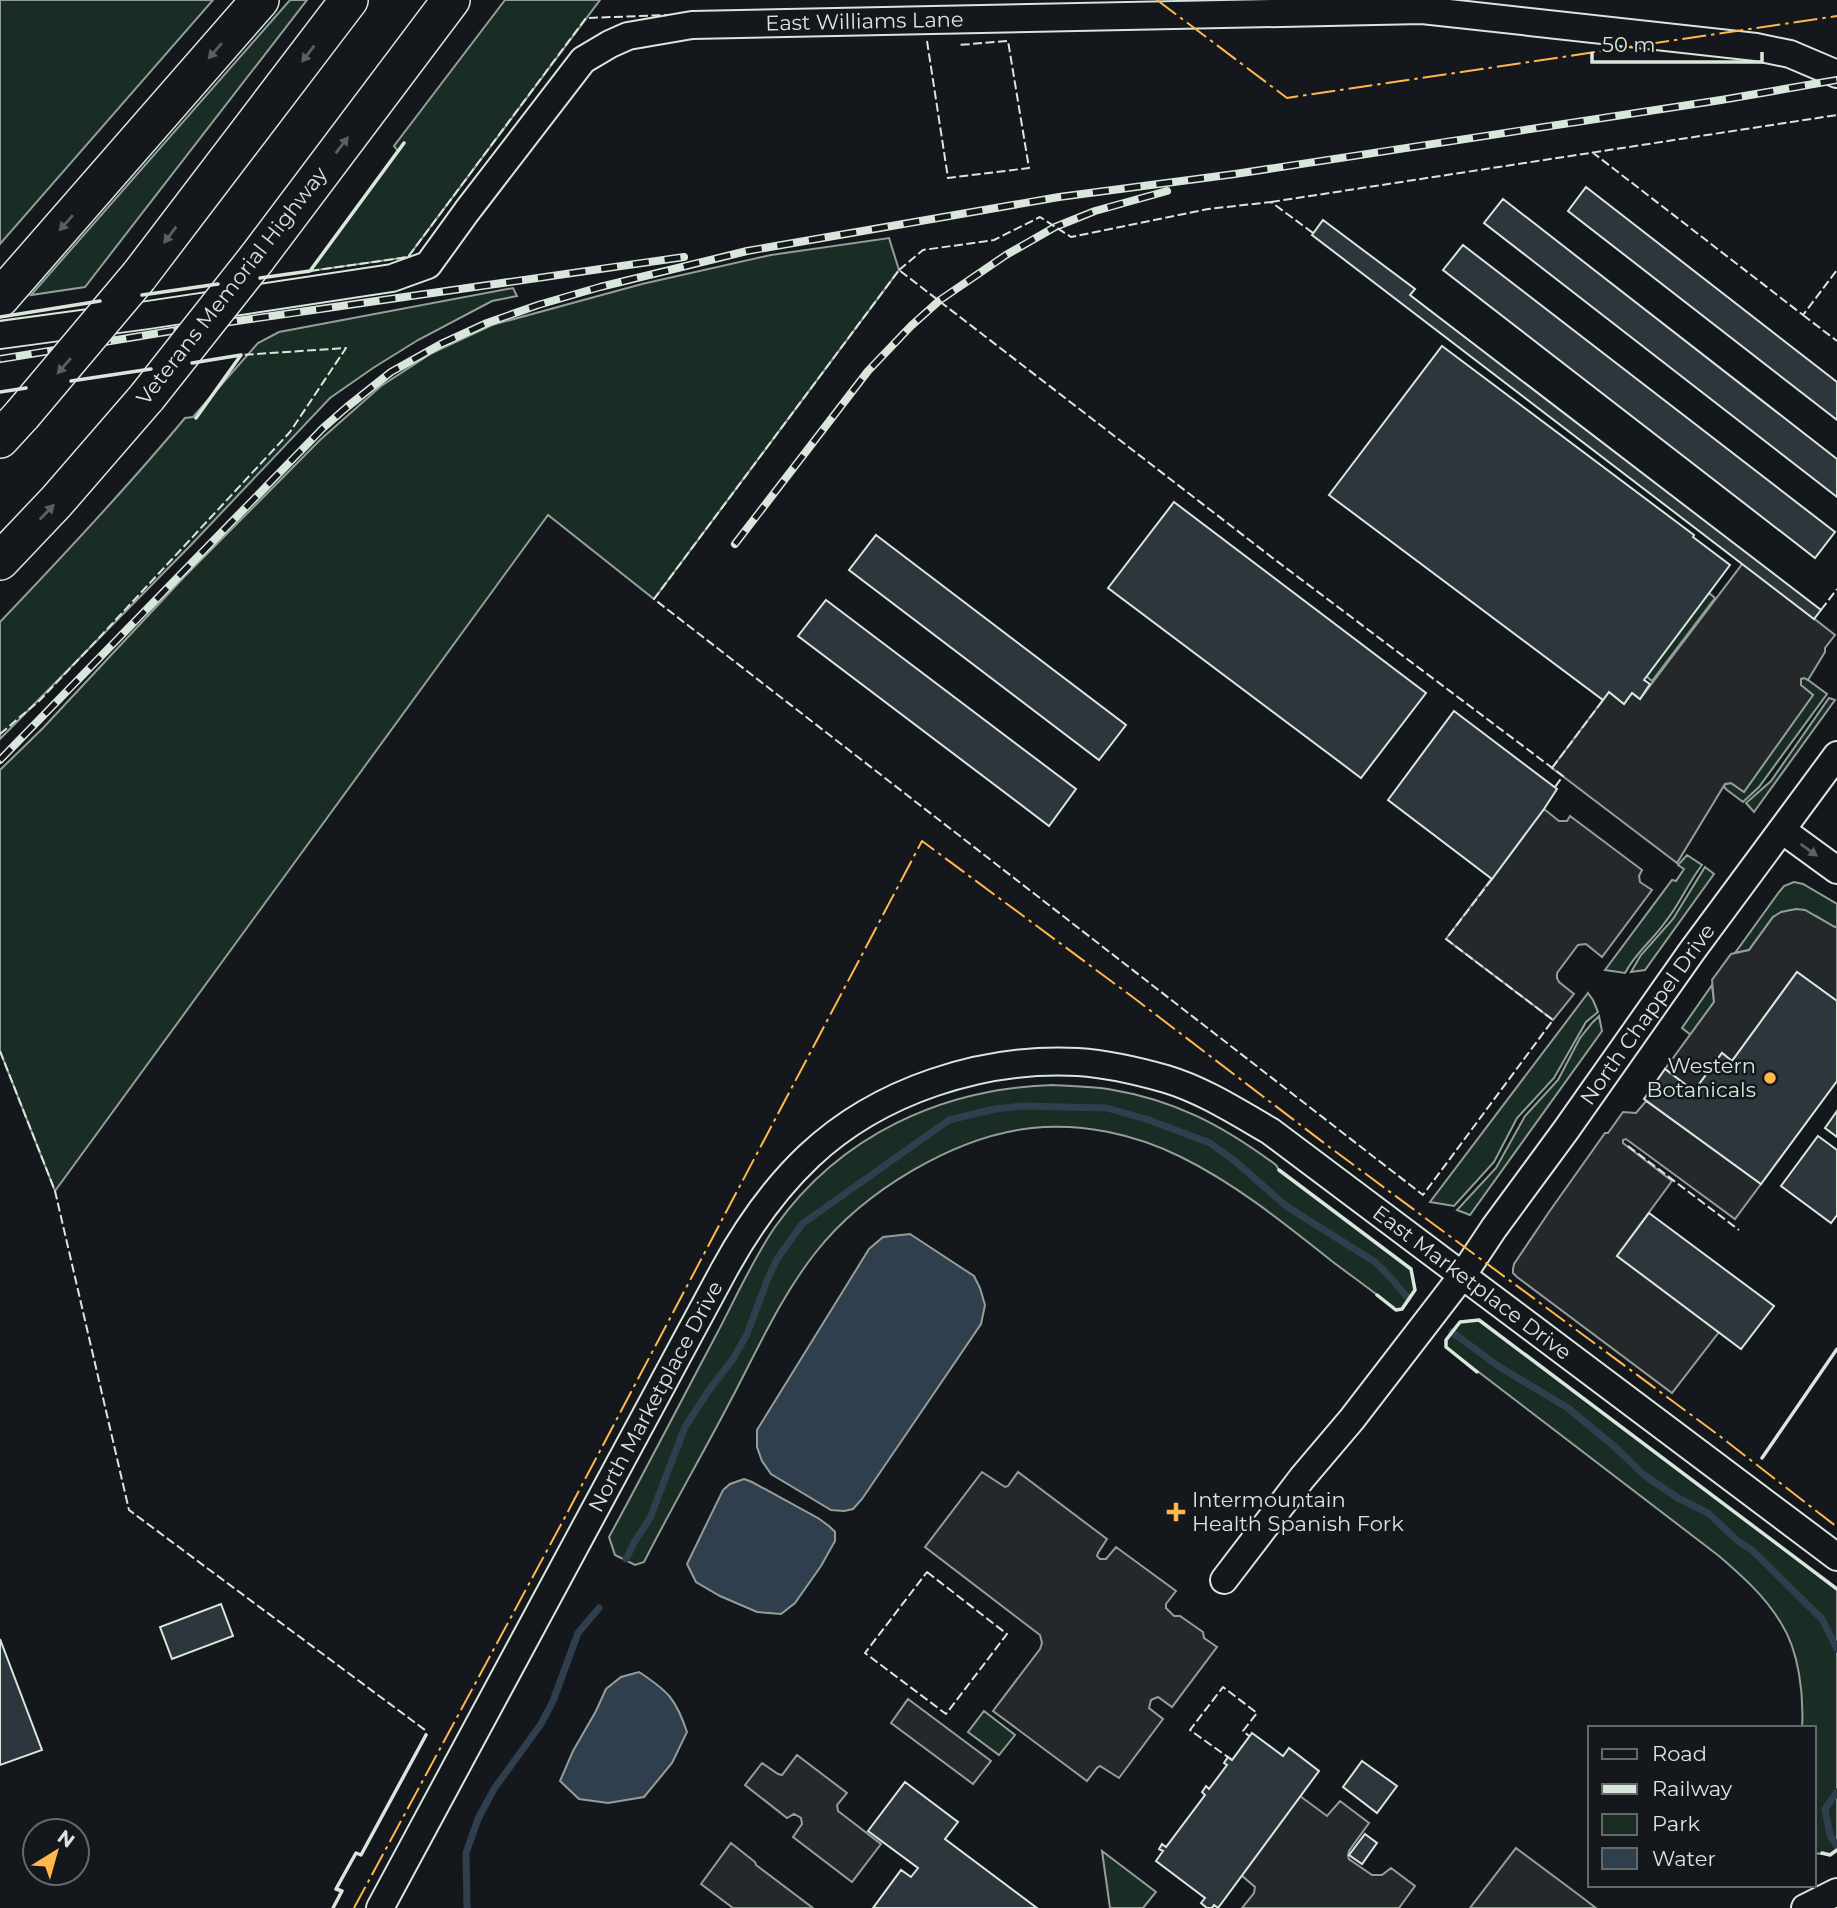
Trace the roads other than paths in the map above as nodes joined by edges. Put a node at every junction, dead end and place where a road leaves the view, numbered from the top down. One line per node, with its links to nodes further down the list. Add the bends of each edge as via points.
1 (260, 0): 5 (highway, one-way to 5)
2 (349, 0): 7 (highway, one-way to 7, bridge, via 139,276)
3 (451, 0): 8 (highway, Veterans Memorial Highway, one-way to 3, bridge, via 147,397)
4 (1837, 74): 6 (street, East Williams Lane, via 1790,54 1756,47 1422,10 670,28 628,36 583,60 428,265 392,278)
5 (1, 297)
6 (0, 335)
7 (11, 427)
8 (0, 561)
9 (1837, 755): 10 (street, North Chappel Drive)
10 (1829, 783): 11 (street, North Chappel Drive)
11 (1782, 830): 12 (street, one-way to 12); 14 (street, North Chappel Drive)
12 (1837, 870)
13 (1079, 1062): 14 (street, East Marketplace Drive, via 1168,1079 1209,1096 1270,1132); 18 (street, North Marketplace Drive, via 1037,1062 967,1073 888,1102 811,1154 762,1209 730,1260)
14 (1462, 1276): 15 (street, East Marketplace Drive); 16 (street, North Chappel Drive)
15 (1837, 1557)
16 (1224, 1580)
17 (1837, 1892): 19 (street)
18 (380, 1908)
19 (1805, 1908)

